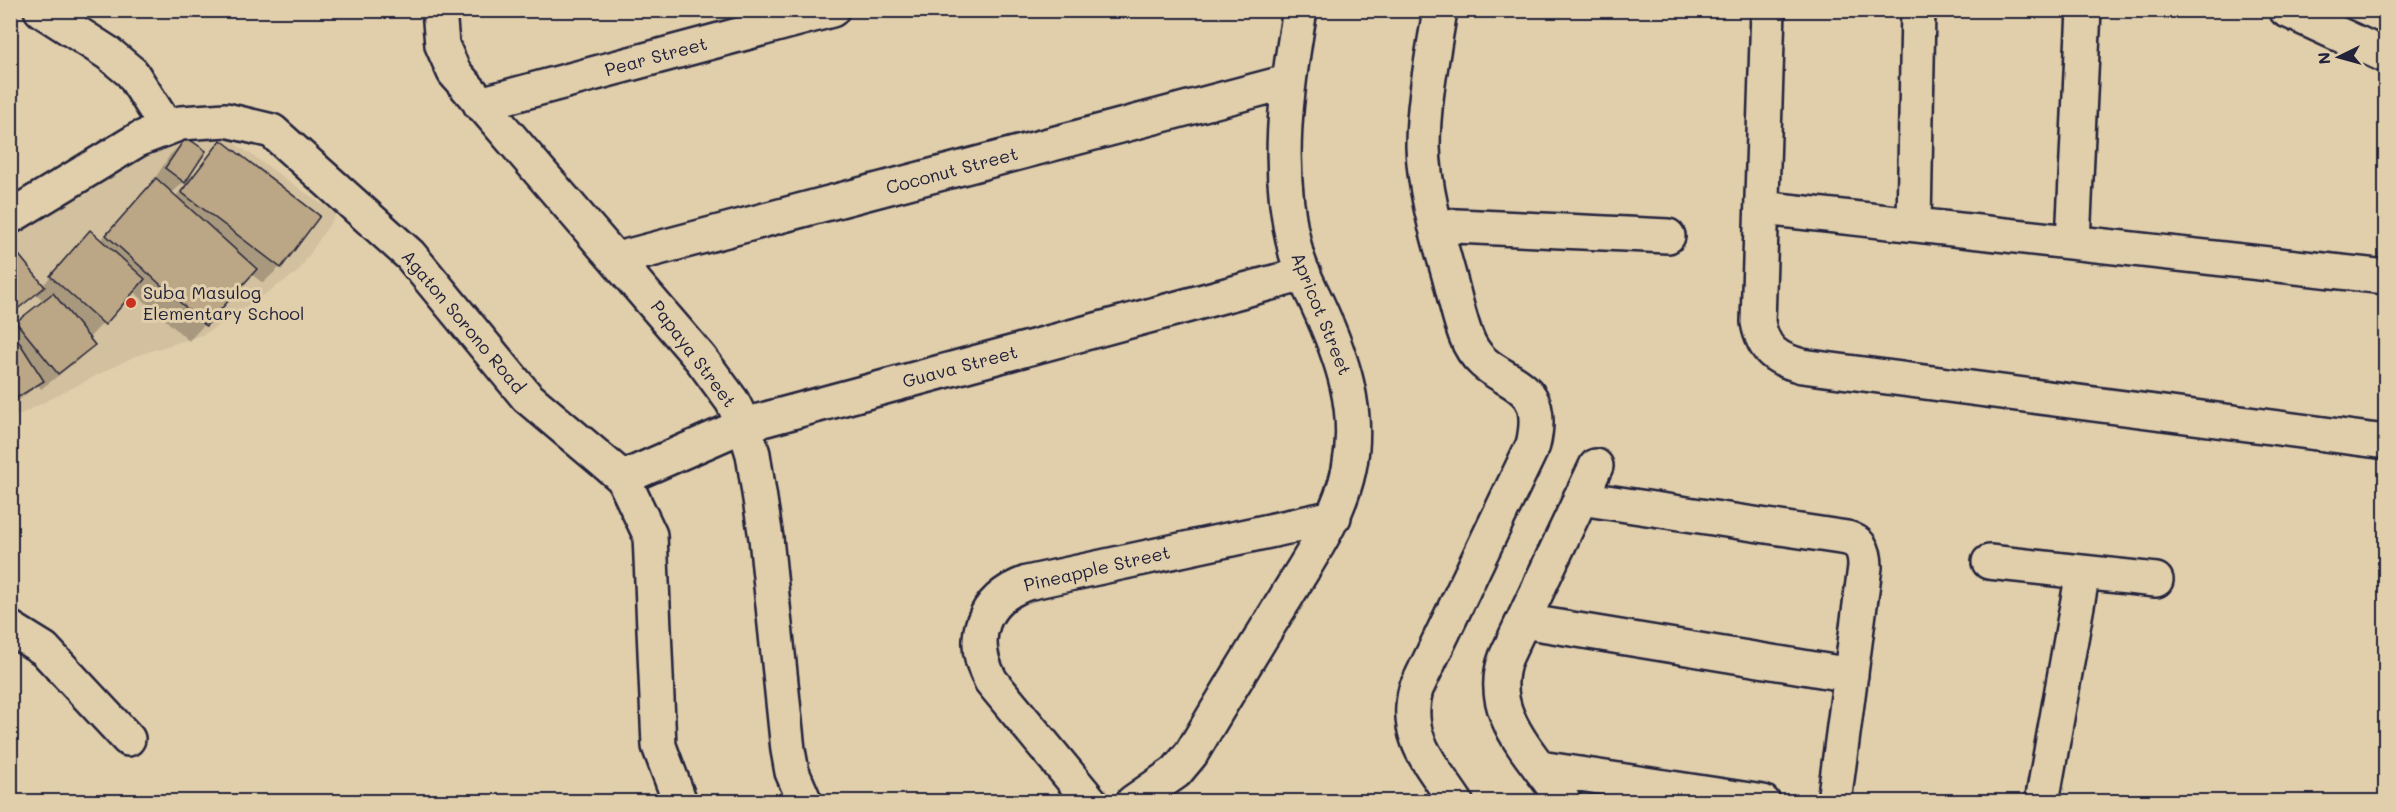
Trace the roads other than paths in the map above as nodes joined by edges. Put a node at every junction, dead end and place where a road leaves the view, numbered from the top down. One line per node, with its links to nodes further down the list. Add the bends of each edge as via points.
1 (41, 10): 13 (street, via 132,73)
2 (439, 10): 12 (street, Papaya Street, via 442,45 454,72)
3 (832, 10): 12 (street, Pear Street)
4 (1300, 10): 11 (street, Apricot Street)
5 (1440, 10): 17 (street, via 1423,146)
6 (1768, 10): 14 (street)
7 (1918, 10): 16 (street)
8 (2084, 10): 19 (street)
9 (2286, 10): 10 (street)
10 (2385, 56)
11 (1287, 82): 20 (street, Coconut Street); 21 (street, Apricot Street, via 1285,198)
12 (480, 104): 20 (street, Papaya Street)
13 (167, 128): 15 (street, Agaton Sorono Road, via 139,139); 26 (street, Agaton Sorono Road, via 181,123 226,120 272,131 410,255 527,397)
14 (1762, 208): 16 (street); 24 (street, via 1758,322 1766,348 1784,361)
15 (10, 217)
16 (1914, 224): 19 (street)
17 (1435, 225): 18 (street); 41 (street, via 1467,338 1488,368 1531,396 1536,411 1533,445 1416,689 1411,708 1416,738)
18 (1668, 236)
19 (2073, 241): 22 (street)
20 (617, 259): 23 (street, Papaya Street, via 701,359 732,401)
21 (1304, 274): 23 (street, Guava Street); 28 (street, Apricot Street, via 1335,341 1350,387 1353,414 1349,469)
22 (2385, 276)
23 (744, 425): 26 (street, Guava Street); 38 (street, Papaya Street, via 753,454 766,538 788,750 792,772)
24 (2385, 442)
25 (1596, 466): 27 (street)
26 (623, 478): 37 (street, Agaton Sorono Road, via 651,535 659,746)
27 (1580, 498): 32 (street); 34 (street, via 1854,540 1863,550 1865,567)
28 (1334, 517): 39 (street, Pineapple Street, via 1027,583 998,598 987,612 979,640 984,668); 40 (street, Apricot Street, via 1191,754 1176,772)
29 (1989, 562): 30 (street)
30 (2083, 572): 31 (street); 45 (street)
31 (2156, 580)
32 (1523, 621): 34 (street); 36 (street, via 1503,664 1499,685 1505,713)
33 (10, 628): 35 (street, via 44,649)
34 (1851, 675): 44 (street)
35 (128, 739)
36 (1540, 768): 42 (street); 43 (street)
37 (680, 801)
38 (805, 801)
39 (1091, 801)
40 (1132, 801)
41 (1456, 801)
42 (1564, 801)
43 (1763, 801)
44 (1834, 801)
45 (2043, 801)

